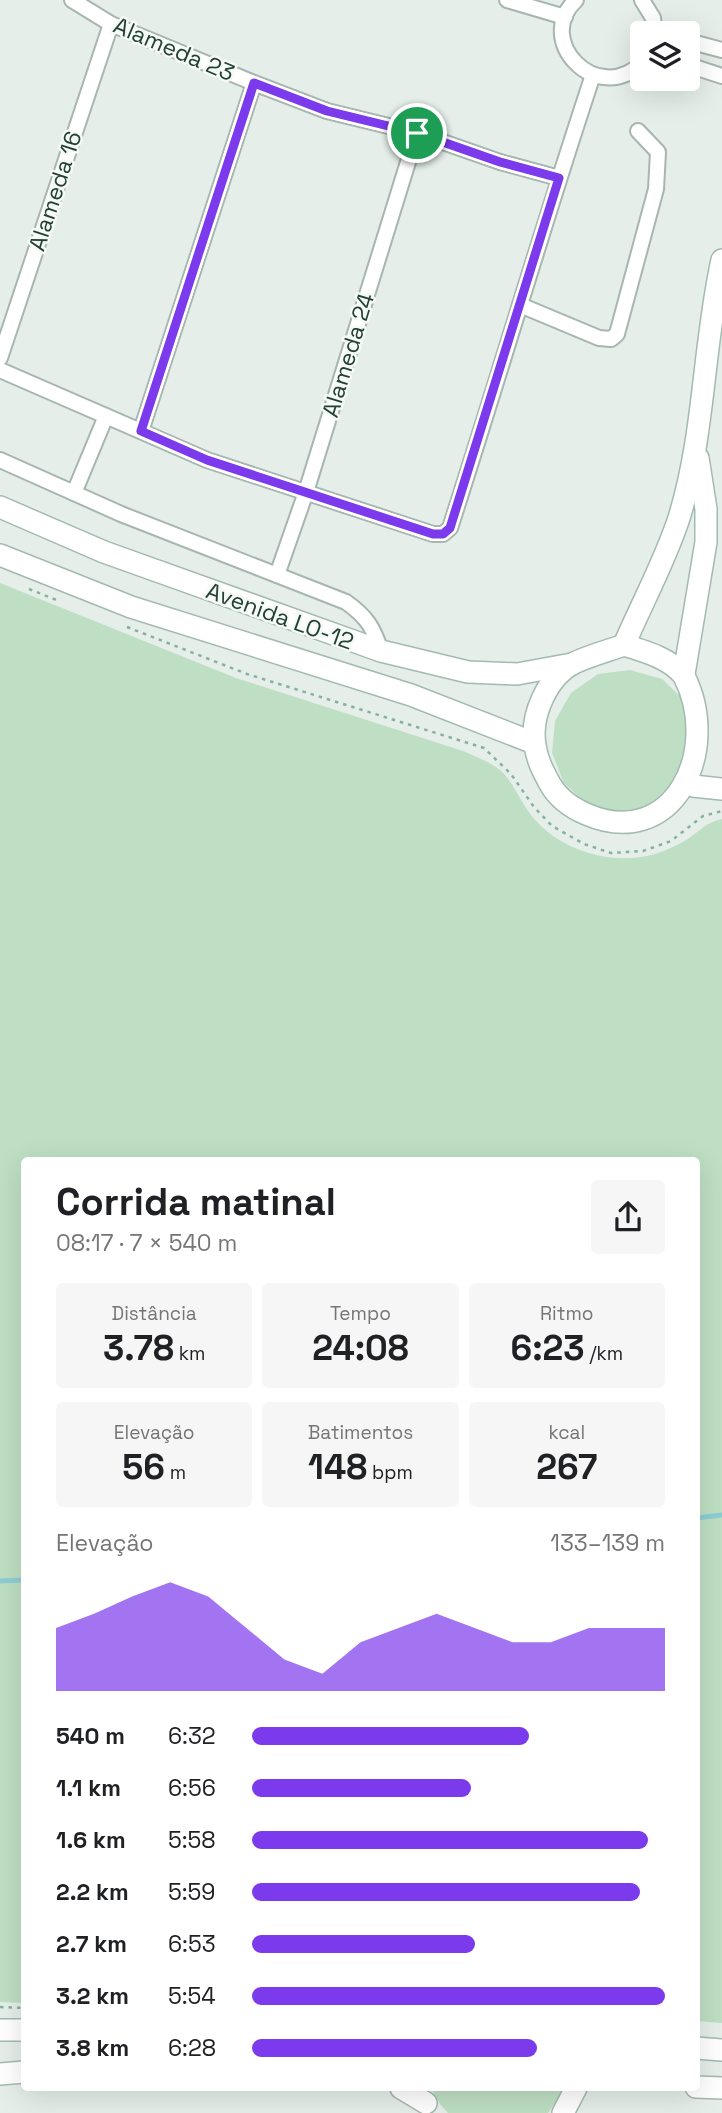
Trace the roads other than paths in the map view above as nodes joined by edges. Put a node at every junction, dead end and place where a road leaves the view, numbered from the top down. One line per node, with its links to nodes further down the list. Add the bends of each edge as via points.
1 (72, 0): 7 (street, Alameda 23)
2 (507, 0): 5 (street)
3 (576, 0): 5 (street)
4 (642, 0): 6 (street)
5 (565, 17): 12 (street, via 565,46 572,59)
6 (654, 21)
7 (111, 24): 14 (street, Alameda 23); 20 (street, Alameda 16)
8 (700, 44): 9 (street)
9 (722, 50)
10 (700, 69): 13 (street)
11 (630, 72): 12 (street, via 612,78)
12 (593, 75): 17 (street)
13 (722, 76)
14 (254, 83): 16 (street, Alameda 23, via 327,111); 23 (street)
15 (638, 131): 19 (street, via 658,152 656,189 617,334 611,339 599,338)
16 (417, 133): 17 (street, Alameda 23); 26 (street, Alameda 24)
17 (559, 178): 19 (street)
18 (722, 260): 24 (street)
19 (520, 305): 26 (street, via 450,528 433,534)
20 (0, 358)
21 (0, 370): 22 (street)
22 (106, 416): 23 (street); 27 (street)
23 (141, 431): 26 (street, via 207,460)
24 (696, 446): 31 (street, via 679,518); 34 (street, via 706,542)
25 (0, 460): 27 (street)
26 (306, 492): 30 (street, Alameda 24)
27 (74, 493): 30 (street)
28 (0, 507): 32 (street, Avenida LO-12, via 104,552)
29 (0, 555): 35 (street, Avenida LO-12, via 131,607 411,695)
30 (277, 575): 32 (street, via 346,601 365,615)
31 (624, 645): 33 (street); 34 (street, via 665,660)
32 (381, 651): 33 (street, Avenida LO-12, via 468,673 517,674)
33 (572, 664): 35 (street, via 542,698)
34 (684, 674): 36 (street, via 712,731)
35 (534, 743): 36 (street, via 554,791 574,808 598,819 625,822 651,817 674,805)
36 (693, 786): 37 (street)
37 (722, 789)
38 (0, 2030): 39 (street)
39 (21, 2030)
40 (700, 2049): 41 (street)
41 (722, 2050)
42 (21, 2072): 43 (street)
43 (0, 2074)
44 (700, 2087): 45 (street)
45 (722, 2088)
46 (407, 2091): 48 (street)
47 (580, 2091): 49 (street)
48 (427, 2101)
49 (562, 2113)

